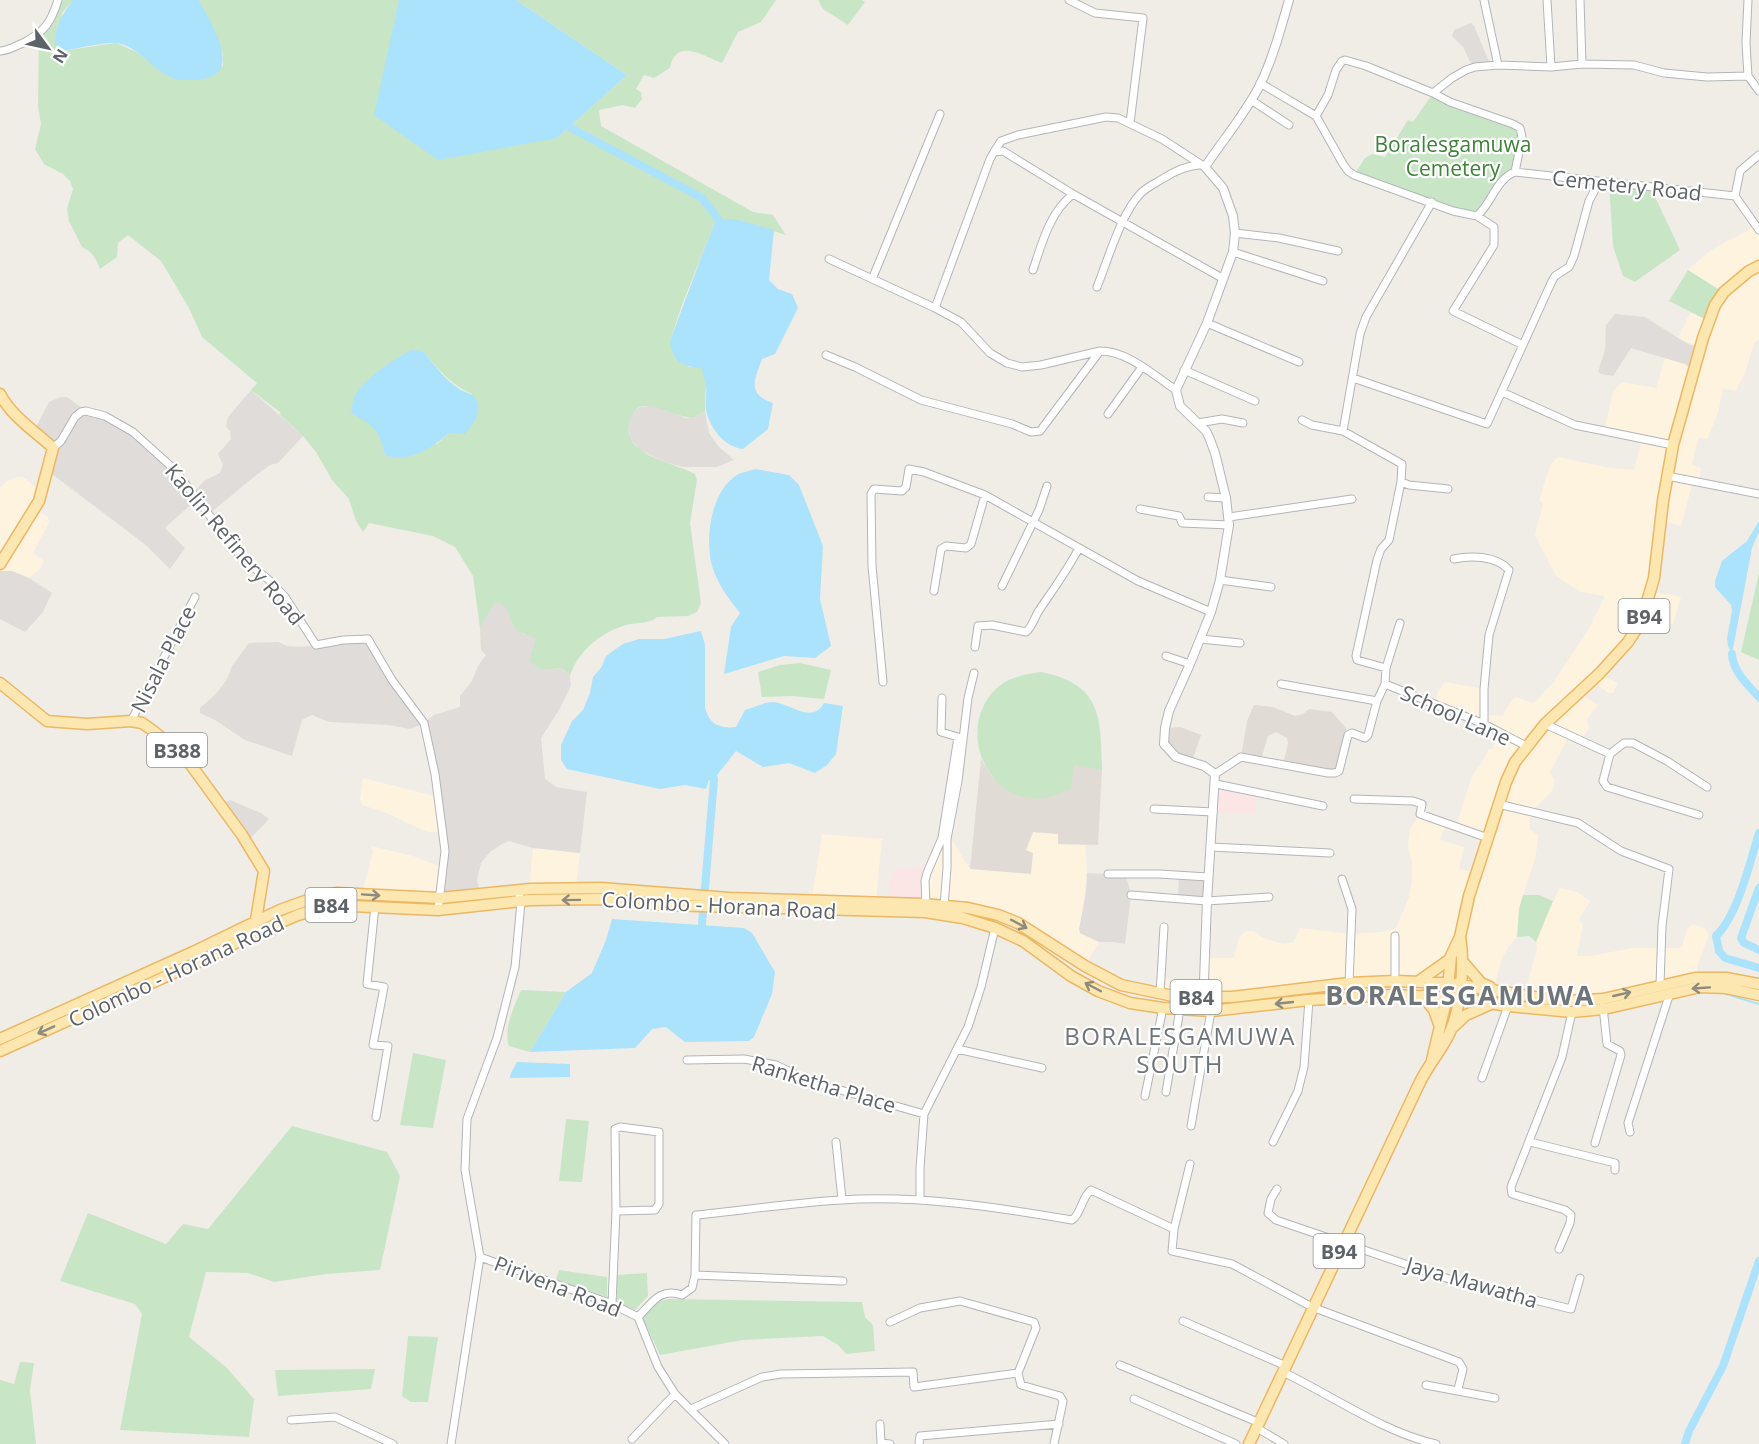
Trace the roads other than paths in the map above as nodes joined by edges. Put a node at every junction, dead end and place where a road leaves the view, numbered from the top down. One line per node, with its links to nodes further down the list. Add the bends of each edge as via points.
1 (58, 0): 8 (street, via 53,16 39,34)
2 (1069, 0): 19 (street, via 1095,13 1143,18)
3 (1289, 0): 13 (street)
4 (1484, 0): 10 (street)
5 (1546, 0): 11 (street)
6 (1580, 0): 9 (street)
7 (1748, 0): 12 (street)
8 (0, 51)
9 (1582, 64): 11 (street); 12 (street, via 1634,65 1664,73 1707,77)
10 (1498, 65): 11 (street); 15 (street, via 1466,70)
11 (1551, 67)
12 (1748, 76): 14 (street)
13 (1260, 83): 16 (street); 18 (street)
14 (1759, 91)
15 (1433, 93): 18 (street, via 1357,63 1342,61); 24 (street, via 1520,128 1522,137)
16 (1251, 100): 20 (street); 23 (street)
17 (940, 114): 38 (street)
18 (1316, 116): 28 (street, via 1348,171)
19 (1130, 123): 21 (street, via 1106,117 1018,135 1001,141); 23 (street)
20 (1289, 125)
21 (994, 152): 26 (street, via 1003,151); 42 (street)
22 (1759, 155): 27 (street, via 1740,171)
23 (1202, 166): 30 (street, via 1188,166 1142,192); 32 (street, via 1223,188)
24 (1515, 172): 25 (street, Cemetery Road); 29 (street, via 1503,178)
25 (1599, 182): 27 (street, Cemetery Road); 44 (street, via 1589,201 1569,267 1552,281)
26 (1073, 194): 30 (street); 37 (street, via 1064,201 1047,229)
27 (1735, 196): 31 (street)
28 (1432, 202): 29 (street); 50 (street, via 1366,317)
29 (1478, 216): 44 (street, via 1494,227 1494,245 1454,311)
30 (1123, 221): 39 (street); 41 (street)
31 (1759, 230)
32 (1235, 233): 33 (street); 34 (street)
33 (1338, 250)
34 (1233, 252): 39 (street); 40 (street)
35 (829, 259): 38 (street)
36 (1759, 266): 60 (main road, B94, via 1724,292 1715,305)
37 (1033, 270)
38 (873, 278): 42 (street)
39 (1222, 278): 43 (street)
40 (1323, 281)
41 (1097, 287)
42 (935, 308): 45 (street, via 962,322 990,353 1022,367)
43 (1207, 322): 47 (street); 49 (street)
44 (1523, 345): 52 (street)
45 (1100, 351): 46 (street, via 1040,431 1032,432 921,400); 48 (street, via 1113,351)
46 (826, 356)
47 (1299, 362)
48 (1142, 367): 51 (street); 55 (street)
49 (1184, 370): 51 (street); 54 (street)
50 (1353, 378): 52 (street, via 1487,424); 59 (street)
51 (1176, 390): 57 (street, via 1180,406)
52 (1502, 392): 60 (street, via 1575,425)
53 (0, 394): 61 (main road, via 6,406)
54 (1255, 401)
55 (1108, 414)
56 (1302, 420): 59 (street)
57 (1198, 423): 58 (street, via 1222,419); 69 (street, via 1206,431 1215,453)
58 (1243, 423)
59 (1343, 431): 63 (street, via 1402,464)
60 (1673, 445): 62 (main road, B94)
61 (53, 448): 76 (main road, via 39,501); 124 (street, Kaolin Refinery Road, via 75,417 86,411 105,416 133,432 174,469 242,558 285,597 316,645 368,639 424,723 445,851)
62 (1667, 476): 66 (street); 99 (main road, B94, via 1654,578 1641,622 1600,674)
63 (1401, 482): 65 (street); 89 (street, via 1389,540 1377,560 1356,656 1357,660)
64 (1047, 486): 73 (street)
65 (1448, 489)
66 (1759, 494)
67 (985, 495): 73 (street); 80 (street, via 971,544 966,548 941,549); 91 (street, via 909,469 902,491 881,488 871,494 872,566)
68 (1208, 497): 69 (street)
69 (1226, 498): 72 (street)
70 (1352, 499): 72 (street)
71 (1140, 509): 72 (street, via 1179,516 1182,524)
72 (1229, 521): 77 (street)
73 (1032, 523): 74 (street); 78 (street)
74 (1079, 548): 82 (street, via 1138,581); 86 (street, via 1030,630 978,626)
75 (1454, 559): 98 (street, via 1479,558 1503,564 1509,570 1489,635)
76 (0, 564)
77 (1220, 580): 79 (street); 82 (street)
78 (1002, 586)
79 (1271, 587)
80 (934, 591)
81 (195, 597): 97 (street, Nisala Place)
82 (1211, 612): 84 (street)
83 (1400, 623): 89 (street, School Lane)
84 (1201, 639): 85 (street); 88 (street)
85 (1240, 643)
86 (975, 647)
87 (1166, 656): 88 (street)
88 (1191, 664): 102 (street, via 1168,711 1164,744 1176,757)
89 (1386, 668): 94 (street, School Lane)
90 (974, 674): 127 (street, via 947,839)
91 (883, 682)
92 (0, 683): 97 (main road, B388, via 47,722)
93 (1281, 684): 96 (street)
94 (1385, 684): 96 (street, School Lane); 98 (street, School Lane)
95 (942, 698): 125 (street, via 941,732 958,737 942,838 925,881)
96 (1377, 701): 102 (street, School Lane, via 1368,735 1348,735 1339,771 1335,773 1241,757)
97 (131, 721): 128 (main road, B388, via 147,726 191,765 242,835 264,871)
98 (1484, 724): 100 (street, School Lane)
99 (1545, 724): 100 (main road, B94); 101 (street)
100 (1527, 746): 106 (main road, B94, via 1515,762)
101 (1610, 754): 104 (street, via 1624,743 1633,743); 110 (street, via 1603,781 1607,787)
102 (1215, 774): 103 (street)
103 (1216, 784): 107 (street); 109 (street)
104 (1707, 787)
105 (1354, 799): 111 (street, via 1413,801 1422,804 1420,814)
106 (1498, 804): 111 (main road, B94); 143 (street, via 1578,823 1621,851 1669,869)
107 (1323, 806)
108 (1154, 809): 109 (street)
109 (1213, 812): 112 (street)
110 (1698, 815)
111 (1488, 837): 133 (main road, B94)
112 (1211, 847): 113 (street); 115 (street)
113 (1330, 853)
114 (1108, 874): 115 (street)
115 (1208, 877): 121 (street)
116 (1342, 879): 139 (street, via 1352,909)
117 (518, 890): 120 (main road, Colombo - Horana Road / B84, via 601,888); 122 (street, Pirivena Road); 124 (main road, Colombo - Horana Road / B84)
118 (1131, 895): 121 (street)
119 (1269, 897): 121 (street)
120 (692, 901): 122 (main road, Colombo - Horana Road / B84, one-way to 122, via 666,905 600,899); 123 (main road, Colombo - Horana Road / B84)
121 (1207, 901): 150 (street)
122 (521, 902): 124 (main road, Colombo - Horana Road / B84); 188 (street, Pirivena Road, via 514,967 497,1038 467,1119 465,1170)
123 (714, 902): 125 (main road, Colombo - Horana Road / B84); 130 (main road, Colombo - Horana Road / B84, via 925,912)
124 (439, 904): 126 (main road, Colombo - Horana Road / B84); 128 (main road, Colombo - Horana Road / B84, one-way to 124, via 327,894)
125 (926, 904): 127 (main road, Colombo - Horana Road / B84)
126 (375, 906): 131 (main road, Colombo - Horana Road / B84, via 329,905); 172 (street, via 367,984 384,987 373,1045 388,1046)
127 (944, 906): 146 (main road, Colombo - Horana Road / B84, one-way to 146, via 1008,918 1121,985)
128 (255, 921): 131 (main road); 136 (main road, Colombo - Horana Road / B84)
129 (1164, 927): 146 (street)
130 (995, 928): 156 (main road, Colombo - Horana Road / B84, one-way to 130, via 1130,1003 1098,991 1023,941); 163 (street, via 981,987)
131 (255, 933): 136 (main road, Colombo - Horana Road / B84)
132 (1395, 936): 137 (street)
133 (1460, 937): 134 (main road, B94); 135 (main road, B94)
134 (1450, 959): 138 (main road); 140 (main road, B94)
135 (1462, 961): 141 (main road, B94); 144 (main road, via 1481,983)
136 (154, 976): 162 (main road, Colombo - Horana Road / B84); 164 (main road, Colombo - Horana Road / B84, one-way to 164)
137 (1395, 981): 138 (main road, Colombo - Horana Road / B84); 139 (main road, Colombo - Horana Road / B84)
138 (1419, 981): 140 (main road, Colombo - Horana Road / B84)
139 (1349, 983): 150 (main road, Colombo - Horana Road / B84)
140 (1448, 983): 141 (main road, B84); 149 (main road, B94)
141 (1461, 984): 144 (main road, B84); 151 (main road, B94)
142 (1759, 984): 143 (main road, B84, via 1695,978)
143 (1660, 985): 154 (main road, B84, one-way to 143)
144 (1494, 989): 154 (main road, B84)
145 (1670, 993): 147 (main road, B84, one-way to 145, via 1700,987); 154 (main road, B84); 174 (street, via 1628,1123)
146 (1160, 994): 150 (main road, Colombo - Horana Road / B84)
147 (1759, 995)
148 (1423, 996): 149 (main road, Colombo - Horana Road / B84); 152 (main road, Colombo - Horana Road / B84); 160 (main road, via 1434,1010)
149 (1447, 997): 151 (main road, B84); 160 (main road, B94)
150 (1205, 998): 158 (street)
151 (1459, 998): 153 (main road, B84); 161 (main road, B94)
152 (1309, 1000): 158 (main road, Colombo - Horana Road / B84, one-way to 158); 176 (street, via 1304,1067 1298,1091)
153 (1492, 1004): 155 (main road, B84); 161 (main road, via 1466,1015)
154 (1603, 1004): 159 (main road, B84); 178 (street, via 1607,1044 1621,1055)
155 (1508, 1006): 159 (main road, B84); 168 (street)
156 (1163, 1008): 157 (main road, Colombo - Horana Road / B84); 170 (street)
157 (1180, 1009): 158 (main road, Colombo - Horana Road / B84); 169 (street)
158 (1211, 1011): 173 (street)
159 (1572, 1012): 177 (street, via 1562,1057)
160 (1439, 1027): 166 (main road, B94)
161 (1451, 1029): 166 (main road, B94)
162 (0, 1039)
163 (957, 1049): 167 (street); 171 (street)
164 (0, 1051)
165 (687, 1060): 171 (street, Ranketha Place, via 744,1059 776,1065 809,1081)
166 (1432, 1060): 186 (main road, B94)
167 (1042, 1068)
168 (1482, 1078)
169 (1166, 1092)
170 (1145, 1096)
171 (924, 1114): 183 (street)
172 (376, 1117)
173 (1191, 1126)
174 (1630, 1132)
175 (836, 1142): 182 (street)
176 (1273, 1142)
177 (1530, 1142): 180 (street, via 1615,1163); 187 (street, via 1511,1187 1512,1194 1570,1215)
178 (1595, 1143)
179 (1190, 1164): 185 (street)
180 (1614, 1170)
181 (1277, 1189): 186 (street, via 1269,1214 1276,1220)
182 (842, 1199): 183 (street); 189 (street, via 696,1215)
183 (920, 1200): 185 (street, via 1072,1220 1091,1190)
184 (616, 1211): 184 (street, via 615,1129 659,1132 659,1204 655,1209); 192 (street)
185 (1174, 1229): 193 (street, via 1172,1251 1232,1264)
186 (1344, 1242): 190 (street, Jaya Mawatha, via 1449,1279 1571,1309); 193 (main road, B94)
187 (1559, 1249)
188 (480, 1257): 192 (street, Pirivena Road); 213 (street)
189 (695, 1275): 191 (street); 194 (street, via 692,1288 682,1295 671,1291 659,1295)
190 (1580, 1278)
191 (843, 1281)
192 (612, 1304): 194 (street, Pirivena Road)
193 (1312, 1307): 198 (main road, B94); 201 (street, via 1459,1362 1463,1369)
194 (638, 1317): 202 (street, Pirivena Road, via 658,1367)
195 (1183, 1321): 198 (street)
196 (890, 1322): 199 (street, via 920,1308 960,1301 1034,1322 1036,1328)
197 (1120, 1365): 209 (street)
198 (1284, 1369): 209 (main road, B94); 220 (street, via 1385,1426)
199 (1018, 1373): 205 (street, via 914,1387 913,1372 781,1374 762,1377); 208 (street, via 1021,1385 1060,1396)
200 (1426, 1385): 201 (street)
201 (1458, 1389): 203 (street)
202 (675, 1394): 205 (street, Pirivena Road); 210 (street)
203 (1495, 1398)
204 (1134, 1399): 217 (street)
205 (691, 1409): 211 (street, Pirivena Road)
206 (291, 1420): 212 (street, via 336,1417)
207 (880, 1424): 214 (street, via 881,1443)
208 (1059, 1424): 215 (street, via 920,1436); 216 (street)
209 (1259, 1426): 218 (main road, B94); 219 (street)
210 (632, 1439)
211 (723, 1443)
212 (393, 1444)
213 (451, 1444)
214 (890, 1444)
215 (919, 1444)
216 (1054, 1444)
217 (1236, 1444)
218 (1249, 1444)
219 (1284, 1444)
220 (1436, 1444)

